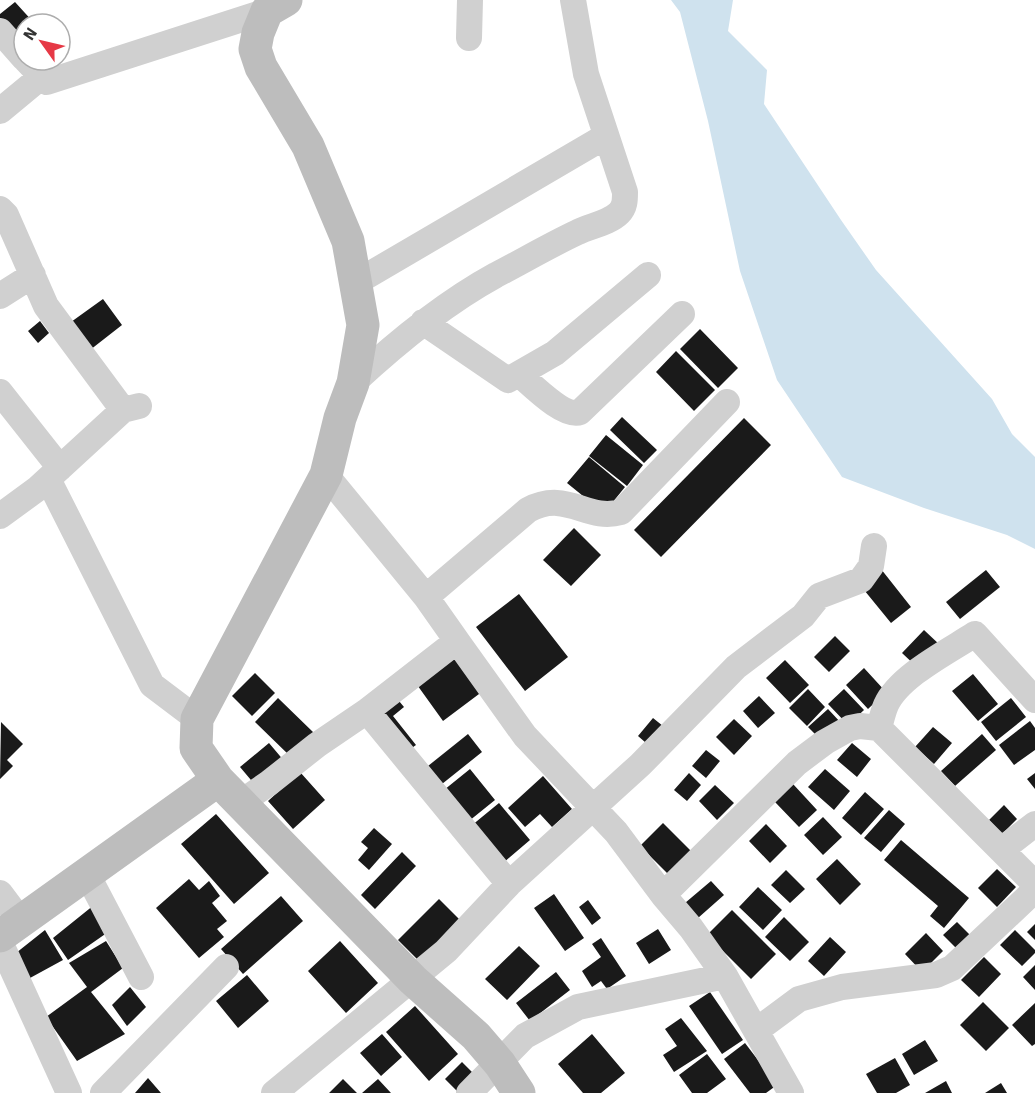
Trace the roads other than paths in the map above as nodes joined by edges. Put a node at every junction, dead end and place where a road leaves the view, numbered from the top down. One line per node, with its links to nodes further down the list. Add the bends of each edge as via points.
1 (470, 0): 5 (street)
2 (573, 0): 10 (street, via 586,74)
3 (266, 6): 8 (street, via 47,82); 14 (main road, via 255,49 261,67 308,146 348,241)
4 (0, 31): 6 (street)
5 (470, 38)
6 (12, 45)
7 (25, 72): 9 (street)
8 (37, 72)
9 (0, 111)
10 (606, 136): 14 (street); 17 (street, via 625,192 625,205 619,213 493,277)
11 (0, 208): 12 (street)
12 (33, 275): 15 (street); 22 (street, via 46,306 131,408)
13 (648, 275): 18 (street, via 555,353)
14 (355, 283): 19 (main road, via 363,325)
15 (0, 296)
16 (682, 314): 18 (street, via 580,412 564,411)
17 (423, 322): 18 (street, via 508,380); 19 (street)
18 (519, 374)
19 (353, 382): 23 (main road)
20 (0, 392): 22 (street)
21 (727, 402): 26 (street, via 621,512 601,514 569,504 540,503)
22 (54, 473): 24 (street); 30 (street, via 152,685)
23 (326, 475): 26 (street); 30 (main road)
24 (0, 516)
25 (874, 546): 34 (street, via 871,566 861,580 819,596 802,616 736,667 640,765)
26 (426, 597): 27 (street)
27 (457, 641): 29 (street); 34 (street, via 525,735)
28 (1035, 700): 31 (street, via 975,634 917,672 894,693)
29 (367, 711): 33 (street); 38 (street)
30 (197, 719): 32 (main road, via 196,748)
31 (879, 728): 36 (street); 42 (street, via 850,728 797,763)
32 (218, 780): 33 (main road); 37 (main road)
33 (240, 803): 47 (main road)
34 (592, 807): 38 (street); 42 (street)
35 (1035, 824): 36 (street)
36 (1001, 850): 39 (street)
37 (87, 874): 43 (main road); 46 (street)
38 (509, 884): 47 (street)
39 (1035, 884)
40 (1035, 890): 48 (street, via 952,968 936,975 842,987 799,999)
41 (0, 893): 43 (street)
42 (663, 895): 45 (street)
43 (7, 933): 50 (street)
44 (226, 967): 51 (street)
45 (725, 976): 48 (street); 49 (street, via 578,1007 525,1036)
46 (141, 977)
47 (413, 980): 49 (main road, via 476,1036); 52 (street)
48 (757, 1030): 55 (street)
49 (500, 1064): 53 (street); 54 (main road)
50 (69, 1093)
51 (102, 1093)
52 (274, 1093)
53 (469, 1093)
54 (519, 1093)
55 (791, 1093)

